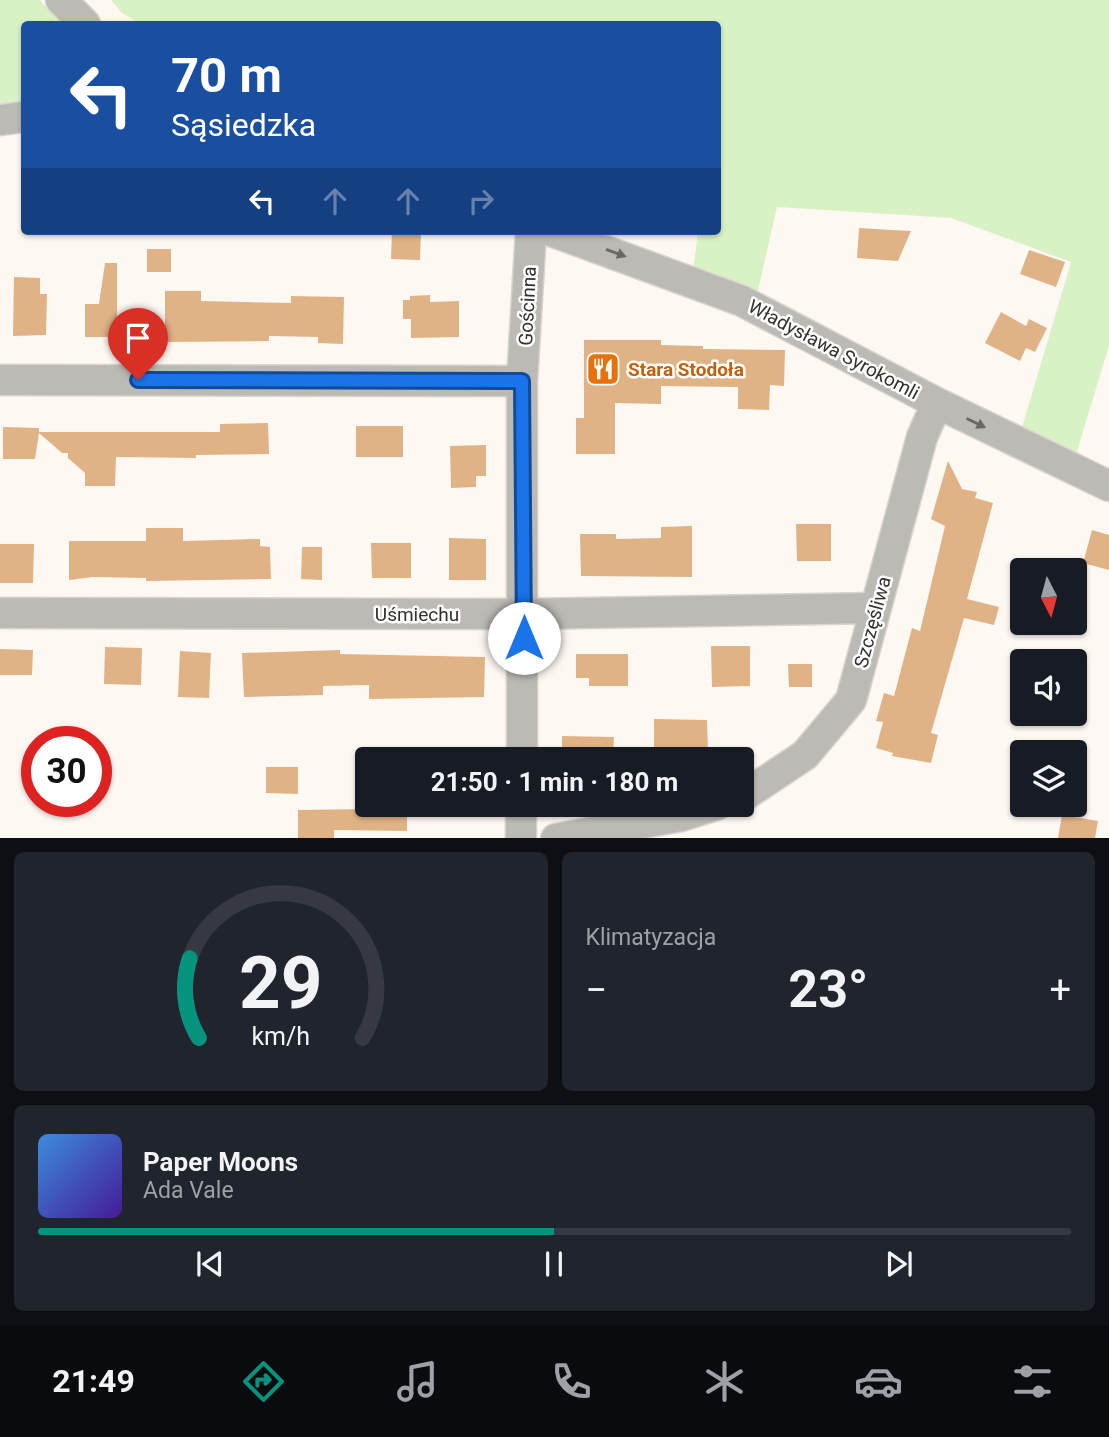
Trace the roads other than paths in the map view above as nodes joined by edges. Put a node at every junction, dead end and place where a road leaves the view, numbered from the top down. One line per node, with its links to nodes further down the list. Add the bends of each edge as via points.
1 (61, 0): 2 (street)
2 (82, 21)
3 (21, 117): 4 (street)
4 (0, 120)
5 (531, 235): 8 (street, Gościnna)
6 (562, 235): 9 (street, Władysława Syrokomli, one-way to 9, via 742,301)
7 (0, 380): 8 (street)
8 (522, 381): 13 (street, Gościnna)
9 (937, 404): 10 (street, Władysława Syrokomli, one-way to 10); 11 (street, Szczęśliwa, via 922,437)
10 (1109, 486)
11 (876, 608): 13 (street, Uśmiechu); 15 (street, Szczęśliwa, via 850,700 805,755)
12 (0, 613): 13 (street, Uśmiechu)
13 (524, 614): 14 (street, Gościnna)
14 (522, 747)
15 (754, 789)
16 (521, 817): 18 (street)
17 (675, 817): 19 (street)
18 (521, 838)
19 (556, 838)

